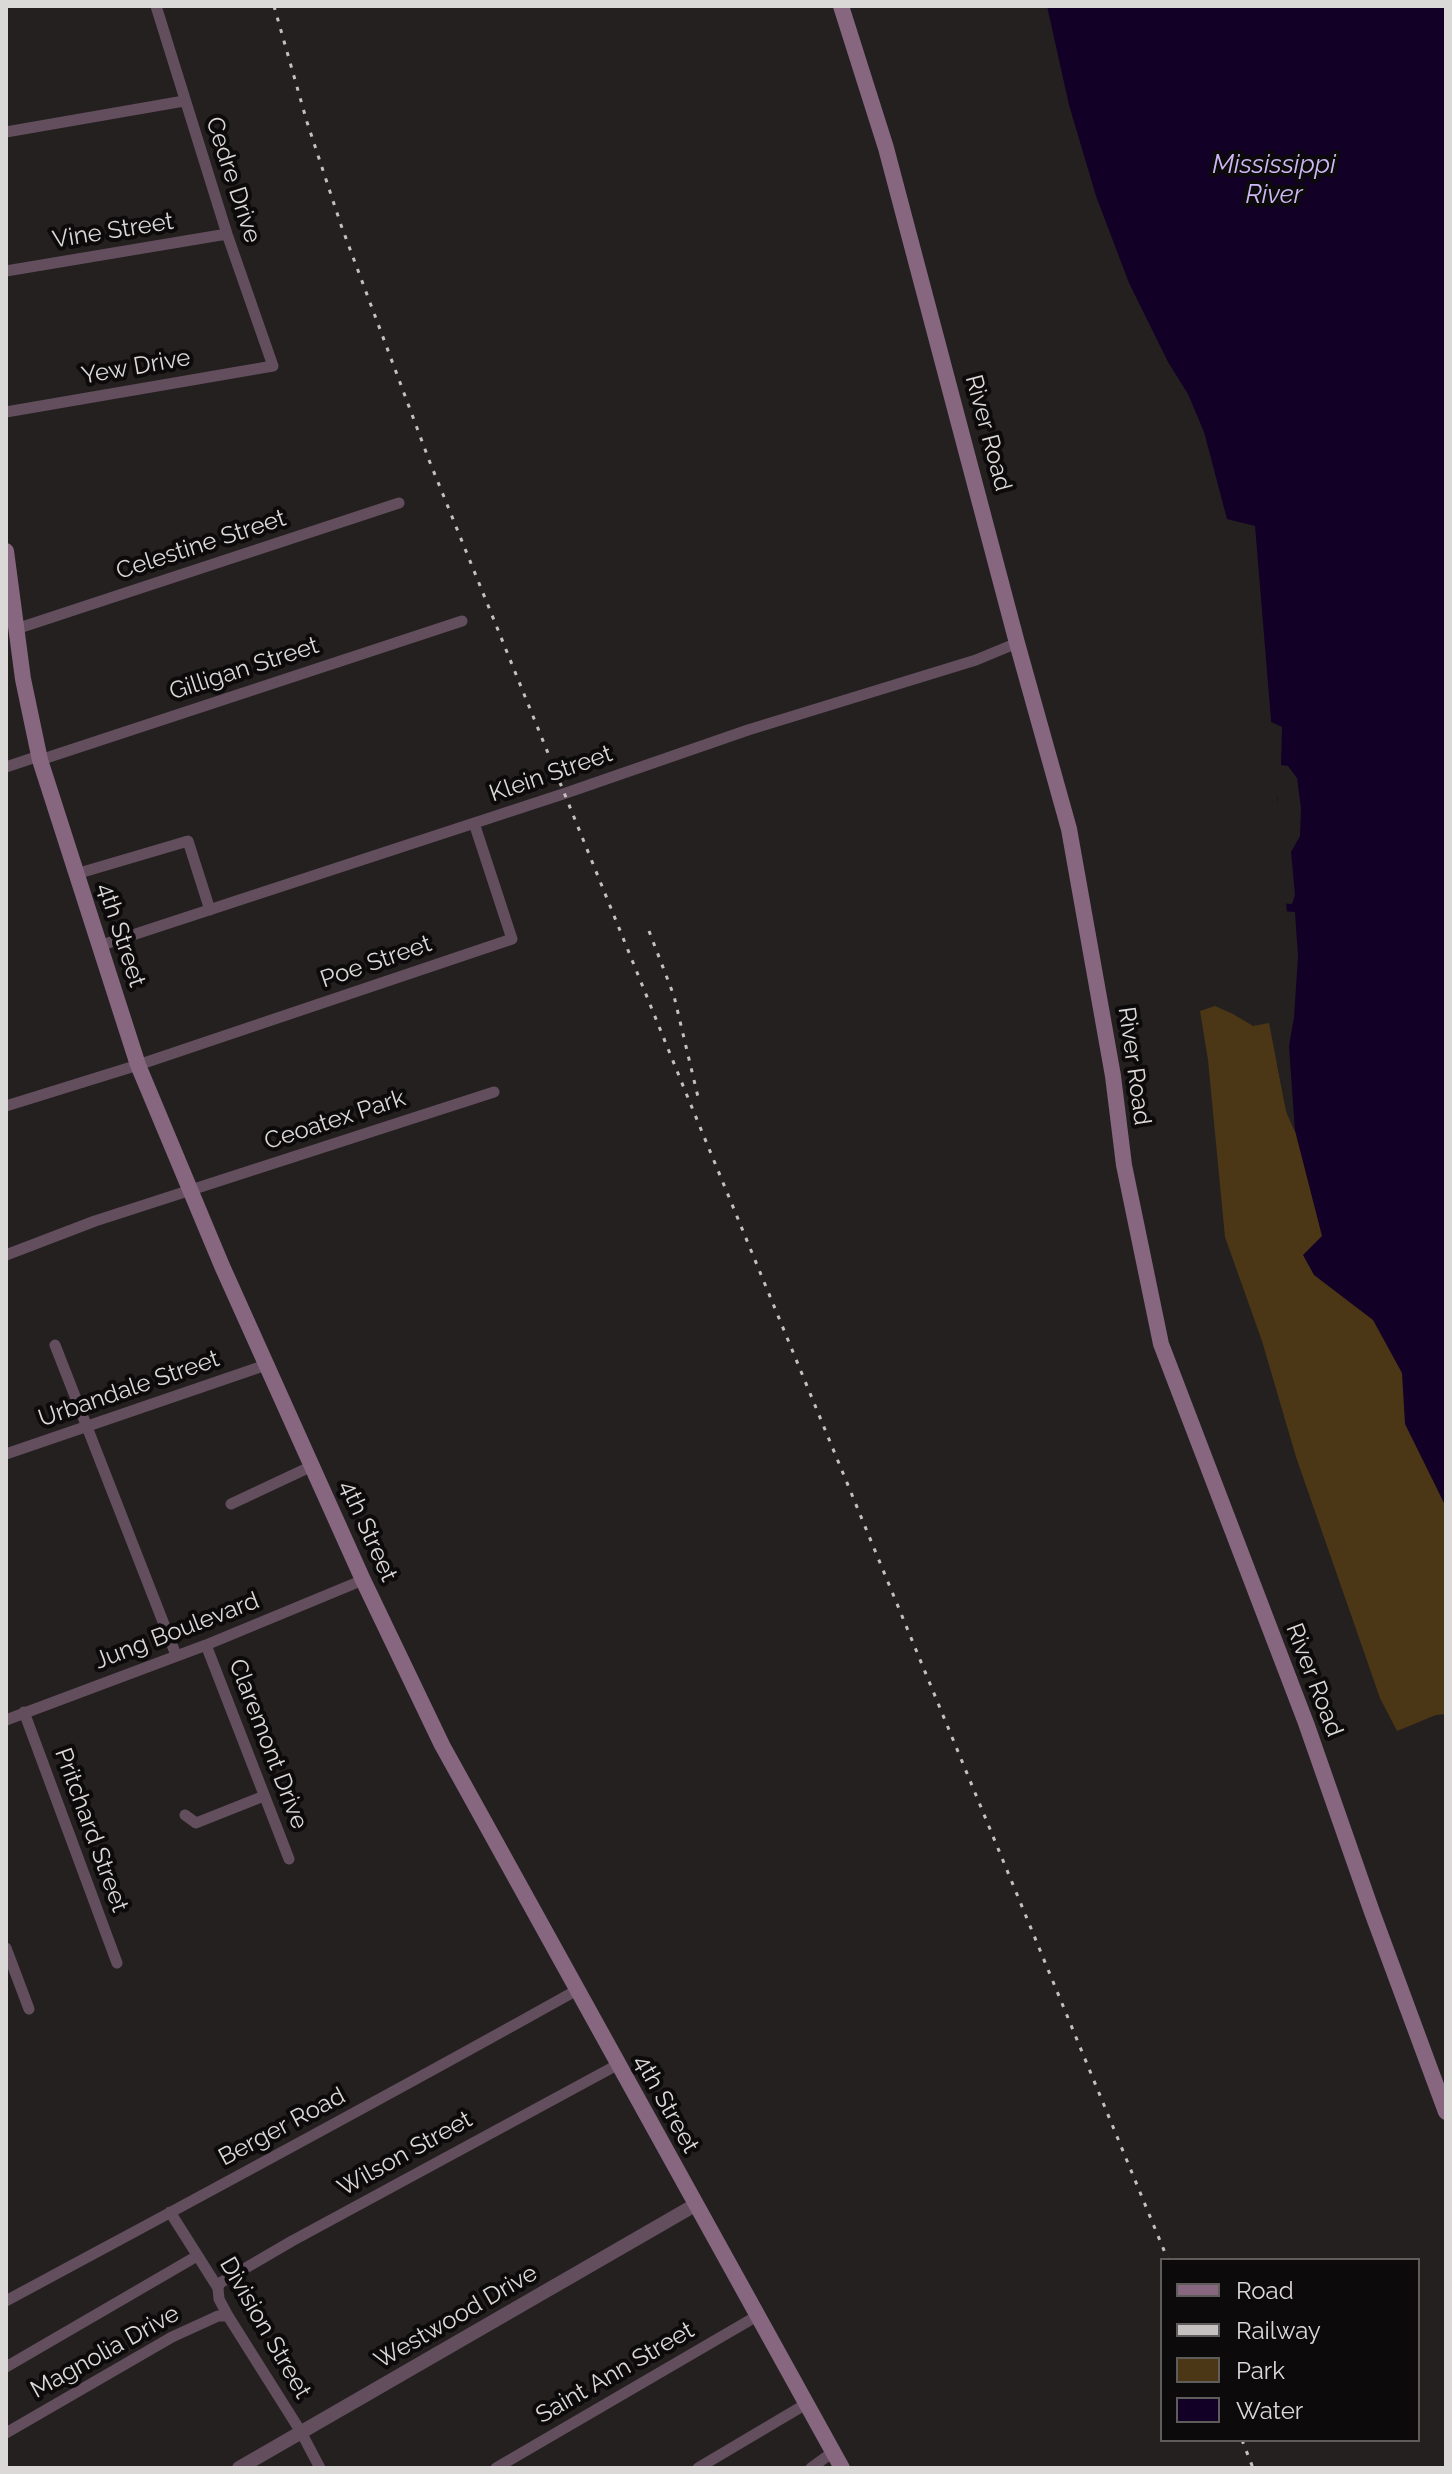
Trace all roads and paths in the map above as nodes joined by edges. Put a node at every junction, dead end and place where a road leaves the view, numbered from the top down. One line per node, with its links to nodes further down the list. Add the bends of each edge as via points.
1 (156, 6): 3 (street, Cedre Drive)
2 (841, 6): 13 (main road, River Road, via 890,163)
3 (184, 101): 4 (street); 5 (street, Cedre Drive)
4 (6, 132)
5 (227, 234): 6 (street, Vine Street); 7 (street, Cedre Drive)
6 (6, 271)
7 (273, 366): 8 (street, Yew Drive)
8 (6, 412)
9 (399, 503): 12 (street, Celestine Street)
10 (6, 551): 12 (main road, 4th Street)
11 (462, 621): 14 (street, Gilligan Street)
12 (16, 629): 14 (main road, 4th Street)
13 (1017, 643): 16 (street, Klein Street); 44 (main road, River Road, via 1069,829 1124,1165 1161,1344 1306,1723)
14 (40, 758): 15 (street, Gilligan Street); 17 (main road, 4th Street)
15 (6, 767)
16 (474, 823): 18 (street, Klein Street); 20 (street, Poe Street, via 512,939)
17 (76, 874): 18 (street, via 188,841); 19 (main road, 4th Street)
18 (210, 910): 19 (street, Klein Street)
19 (99, 946): 20 (main road, 4th Street)
20 (138, 1065): 22 (street); 23 (main road, 4th Street)
21 (494, 1092): 23 (street, Ceoatex Park)
22 (6, 1106)
23 (190, 1191): 24 (street, Ceoatex Park); 26 (main road, 4th Street)
24 (6, 1255)
25 (55, 1345): 27 (street)
26 (266, 1365): 27 (street, Urbandale Street); 29 (main road, 4th Street)
27 (85, 1427): 28 (street, Urbandale Street); 33 (street)
28 (6, 1454)
29 (312, 1466): 30 (street); 31 (main road, 4th Street)
30 (231, 1504)
31 (363, 1580): 32 (street, Jung Boulevard); 41 (main road, 4th Street, via 442,1745)
32 (206, 1645): 33 (street, Jung Boulevard); 36 (street, Claremont Drive)
33 (176, 1655): 34 (street, Jung Boulevard)
34 (24, 1712): 35 (street, Jung Boulevard); 40 (street, Pritchard Street)
35 (6, 1720)
36 (264, 1796): 37 (street, via 196,1823); 38 (street, Claremont Drive)
37 (185, 1815)
38 (289, 1859)
39 (6, 1948): 42 (street)
40 (117, 1963)
41 (577, 1990): 43 (main road, 4th Street); 46 (street, Berger Road)
42 (29, 2009)
43 (617, 2065): 45 (main road, 4th Street); 48 (street, Wilson Street, via 306,2233)
44 (1446, 2112)
45 (695, 2205): 51 (main road, 4th Street); 54 (street, Westwood Drive)
46 (170, 2212): 47 (street, Division Street); 49 (street, Berger Road)
47 (197, 2256): 48 (street, Division Street); 52 (street)
48 (218, 2288): 50 (street, Division Street)
49 (6, 2301)
50 (228, 2316): 54 (street, Division Street); 55 (street, Magnolia Drive, via 172,2337)
51 (757, 2316): 53 (main road, 4th Street); 59 (street, Saint Ann Street)
52 (6, 2367)
53 (806, 2404): 56 (main road, 4th Street); 60 (street)
54 (301, 2432): 57 (street, Westwood Drive); 58 (street, Division Street)
55 (6, 2433)
56 (833, 2452): 61 (street); 62 (main road, 4th Street)
57 (239, 2468)
58 (320, 2468)
59 (496, 2468)
60 (698, 2468)
61 (811, 2468)
62 (842, 2468)

